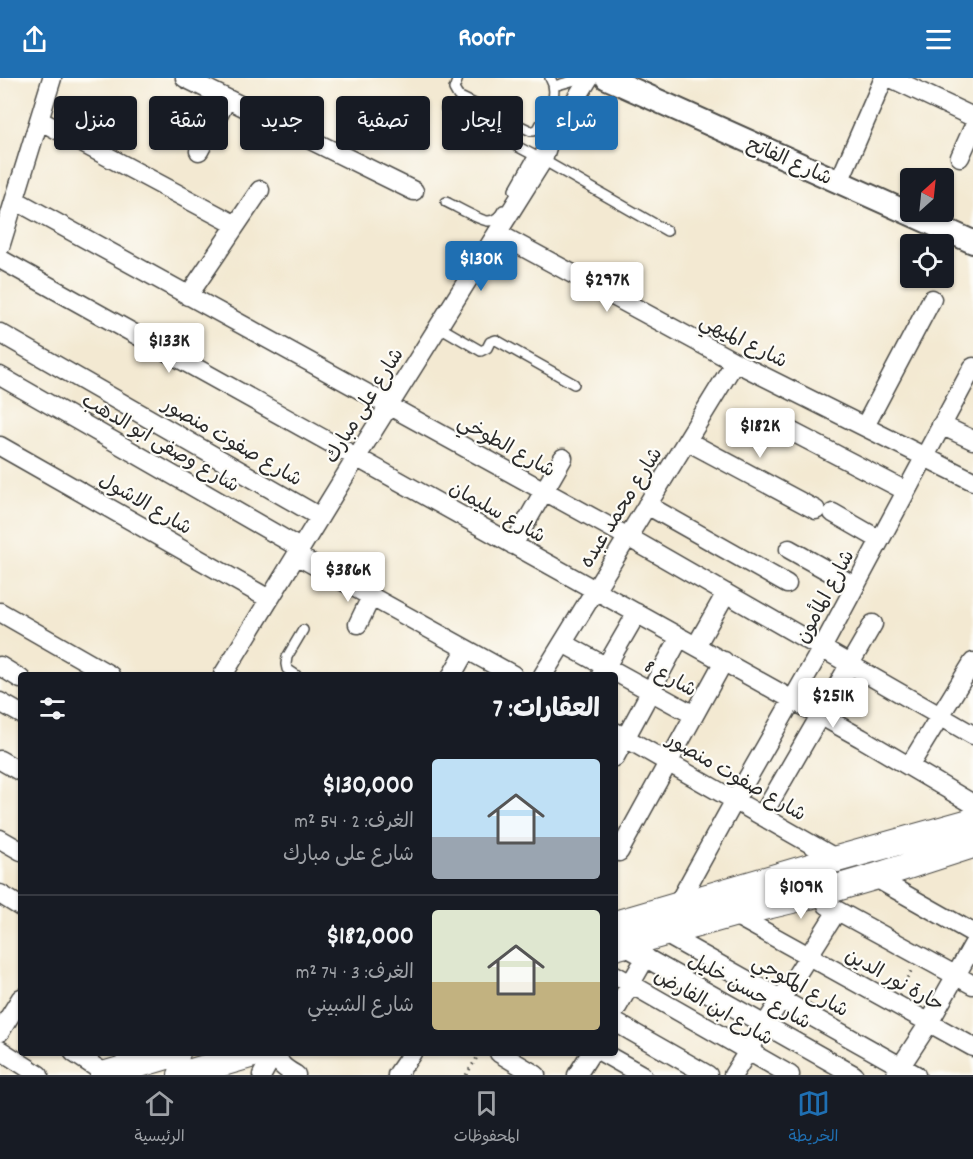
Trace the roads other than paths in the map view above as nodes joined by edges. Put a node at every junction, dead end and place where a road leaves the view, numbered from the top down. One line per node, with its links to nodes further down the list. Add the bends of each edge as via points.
1 (52, 78): 14 (street)
2 (185, 78): 11 (street)
3 (458, 78): 10 (lane, via 454,89 458,96 534,131 553,98)
4 (582, 78): 10 (lane)
5 (589, 78): 18 (street, شارع على مبارك)
6 (601, 78): 18 (street, شارع على مبارك, via 556,151)
7 (607, 78): 19 (street, شارع الفاتح)
8 (884, 78): 19 (street)
9 (891, 78): 13 (street)
10 (552, 82)
11 (221, 96)
12 (228, 99): 21 (street)
13 (973, 117)
14 (39, 120): 22 (street); 24 (street)
15 (973, 128): 17 (street)
16 (523, 150): 18 (lane)
17 (960, 156)
18 (538, 158): 23 (lane, via 494,220 485,221); 25 (lane); 26 (street, شارع على مبارك)
19 (839, 182): 27 (street, شارع الفاتح)
20 (260, 190): 24 (street)
21 (414, 192)
22 (15, 200): 28 (street); 30 (street, شارع الطوخي)
23 (447, 202)
24 (236, 225): 30 (street)
25 (667, 231)
26 (497, 233): 32 (street, شارع على مبارك); 34 (street, شارع الميهي)
27 (973, 242)
28 (0, 247)
29 (0, 259): 47 (street, شارع سليمان)
30 (188, 296): 39 (street, شارع الطوخي)
31 (932, 299): 41 (street)
32 (438, 326): 37 (lane, via 481,351 496,340); 39 (street, شارع على مبارك)
33 (0, 333): 53 (street, شارع صفوت منصور)
34 (735, 362): 41 (street, شارع الميهي); 44 (street, شارع محمد عبده)
35 (973, 367): 38 (street, شارع المأمون)
36 (0, 376): 58 (street, شارع وصفى ابو الدهب)
37 (574, 384)
38 (967, 391): 40 (street, شارع المأمون)
39 (390, 405): 47 (street, شارع على مبارك); 51 (street, شارع الطوخي)
40 (941, 425): 43 (street); 46 (street, شارع المأمون)
41 (865, 426): 46 (street, شارع الميهي)
42 (783, 427): 50 (street)
43 (973, 440)
44 (687, 441): 52 (street, شارع محمد عبده); 55 (street)
45 (0, 446): 64 (street, شارع الاشول)
46 (924, 456): 49 (street, شارع الميهي); 50 (street, شارع المأمون)
47 (356, 458): 53 (street, شارع على مبارك); 56 (street, شارع سليمان)
48 (563, 458): 51 (street)
49 (973, 480)
50 (906, 491): 55 (street, شارع المأمون)
51 (544, 492): 54 (street, شارع الطوخي); 56 (street)
52 (647, 505): 54 (street, شارع محمد عبده); 59 (street)
53 (320, 517): 58 (street, شارع على مبارك)
54 (628, 537): 61 (street, شارع محمد عبده); 62 (street, شارع الطوخي)
55 (880, 540): 60 (street, شارع المأمون)
56 (513, 545): 61 (street, شارع سليمان)
57 (789, 549): 60 (street)
58 (298, 552): 63 (street); 64 (street, شارع على مبارك)
59 (787, 584)
60 (855, 586): 73 (street, شارع المأمون)
61 (595, 590): 66 (street, شارع سليمان); 71 (street, شارع محمد عبده)
62 (726, 593): 72 (street); 73 (street, شارع الطوخي)
63 (371, 597): 67 (street); 74 (street)
64 (269, 599): 81 (street, شارع على مبارك)
65 (0, 612): 80 (street)
66 (637, 613): 70 (street, شارع سليمان); 79 (street)
67 (358, 624)
68 (873, 624): 77 (street)
69 (303, 630): 82 (lane, via 286,660)
70 (680, 637): 72 (street, شارع سليمان); 88 (street)
71 (563, 644): 79 (street, شارع 8); 85 (street, شارع محمد عبده)
72 (696, 646): 75 (street, شارع سليمان)
73 (822, 648): 77 (street, شارع الطوخي); 89 (street, شارع المأمون)
74 (466, 650): 83 (street); 84 (street)
75 (724, 662): 89 (street, شارع سليمان); 92 (street)
76 (973, 662): 94 (street)
77 (850, 665): 93 (street); 94 (street, شارع الطوخي)
78 (0, 666): 86 (street)
79 (603, 671)
80 (105, 672)
81 (225, 672)
82 (292, 672)
83 (454, 672)
84 (507, 672)
85 (545, 672)
86 (18, 677)
87 (618, 677): 88 (street, شارع 8)
88 (651, 691): 92 (street, شارع 8); 95 (street)
89 (792, 700): 93 (street, شارع سليمان); 101 (street, شارع المأمون)
90 (0, 702): 91 (street)
91 (18, 712)
92 (694, 715): 98 (street)
93 (820, 716): 99 (street, شارع سليمان); 103 (street)
94 (940, 716): 96 (street, شارع الطوخي); 99 (street)
95 (620, 735): 98 (street, شارع صفوت منصور)
96 (973, 735)
97 (0, 760): 100 (street)
98 (668, 763): 101 (street, شارع صفوت منصور); 108 (street)
99 (910, 765): 102 (street, شارع سليمان)
100 (18, 770)
101 (735, 800): 103 (street, شارع صفوت منصور); 114 (street, شارع المأمون)
102 (973, 804)
103 (762, 816): 109 (street, شارع صفوت منصور)
104 (973, 821): 109 (main road)
105 (0, 839): 107 (street)
106 (973, 845): 110 (main road)
107 (18, 849)
108 (619, 852)
109 (837, 859): 114 (main road)
110 (874, 877): 112 (main road); 117 (street)
111 (0, 894): 113 (street)
112 (809, 896): 115 (street); 116 (main road)
113 (18, 905)
114 (676, 906): 119 (main road)
115 (837, 911): 121 (street); 123 (street)
116 (733, 914): 118 (main road); 121 (street, حارة نور الدين)
117 (973, 933)
118 (665, 934): 119 (main road); 127 (street, شارع المكوجي)
119 (618, 939): 122 (street, شارع حسن خليل)
120 (973, 945): 123 (street)
121 (808, 956): 127 (street); 129 (street, حارة نور الدين)
122 (646, 957): 124 (street); 131 (street, شارع حسن خليل)
123 (956, 976): 125 (street); 129 (street)
124 (623, 980): 126 (street); 135 (street, شارع ابن الفارض)
125 (973, 985)
126 (618, 999)
127 (781, 999): 131 (street); 145 (street, شارع المكوجي)
128 (13, 1009): 132 (street)
129 (929, 1023): 133 (street, حارة نور الدين); 145 (street)
130 (618, 1024): 155 (street)
131 (764, 1025): 135 (street); 158 (street, شارع حسن خليل)
132 (0, 1032)
133 (973, 1047)
134 (0, 1050): 147 (street)
135 (748, 1051): 156 (street); 157 (street, شارع ابن الفارض)
136 (78, 1056): 148 (street)
137 (167, 1056): 148 (main road)
138 (247, 1056): 149 (main road)
139 (273, 1056): 150 (street)
140 (276, 1056): 151 (street, via 283,1068)
141 (410, 1056): 146 (street)
142 (504, 1056): 152 (street)
143 (589, 1056): 153 (street)
144 (608, 1056): 154 (street)
145 (904, 1072)
146 (399, 1074)
147 (39, 1075)
148 (105, 1075)
149 (181, 1075)
150 (262, 1075)
151 (296, 1075)
152 (536, 1075)
153 (578, 1075)
154 (642, 1075)
155 (708, 1075)
156 (733, 1075)
157 (790, 1075)
158 (854, 1075)

